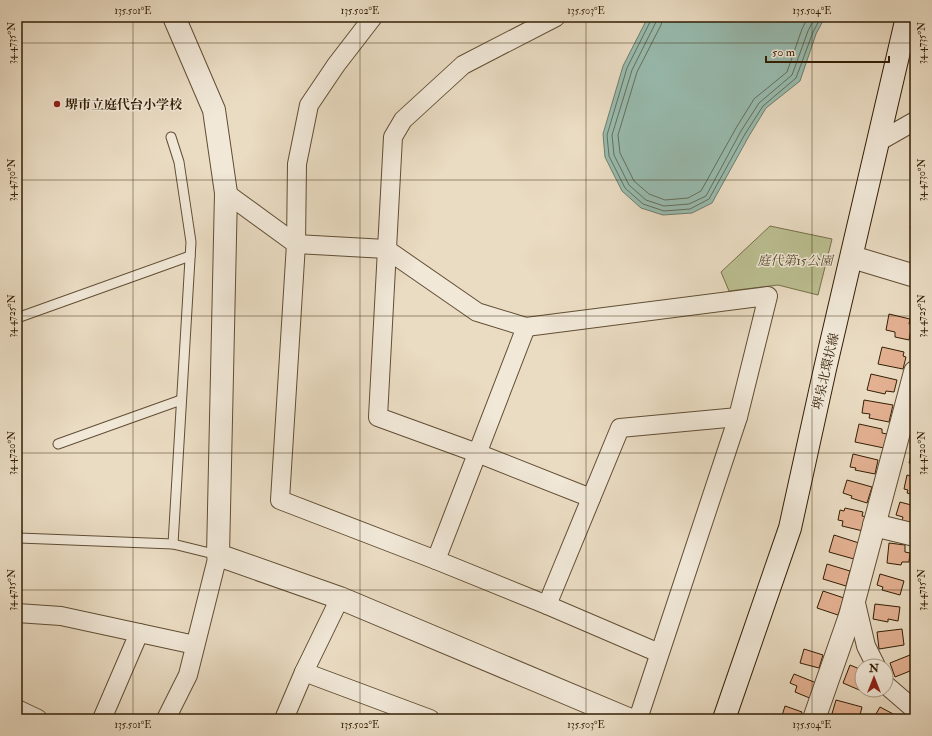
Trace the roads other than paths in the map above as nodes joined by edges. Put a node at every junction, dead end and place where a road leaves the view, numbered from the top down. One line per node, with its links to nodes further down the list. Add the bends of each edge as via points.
1 (174, 17): 8 (street, via 214,110)
2 (373, 17): 9 (street, via 309,105 297,164)
3 (556, 17): 10 (street, via 463,65 403,120 393,137)
4 (907, 17): 7 (street, 堺泉北環状線)
5 (915, 121): 7 (street)
6 (170, 137): 11 (lane, via 179,162 189,223)
7 (878, 142): 12 (street, 堺泉北環状線)
8 (226, 193): 9 (street); 26 (street)
9 (296, 244): 10 (street); 27 (street, via 280,500)
10 (386, 249): 15 (street, via 477,312); 20 (street, via 378,417)
11 (190, 256): 14 (lane); 17 (lane)
12 (852, 257): 13 (street); 48 (street, 堺泉北環状線, via 790,528)
13 (915, 276)
14 (17, 318)
15 (526, 327): 18 (street, via 768,296); 20 (street)
16 (915, 372): 22 (street)
17 (181, 400): 19 (lane); 25 (lane)
18 (738, 417): 21 (street, via 620,428); 34 (street)
19 (58, 444)
20 (477, 453): 21 (street); 27 (street)
21 (591, 498): 30 (street)
22 (874, 525): 24 (street); 29 (street)
23 (17, 532): 25 (lane, via 19,538)
24 (915, 534)
25 (173, 544): 26 (lane)
26 (218, 555): 28 (street); 33 (street)
27 (436, 560): 30 (street)
28 (340, 598): 36 (street); 46 (street)
29 (855, 599): 35 (street, via 866,646); 49 (street)
30 (547, 605): 34 (street)
31 (17, 613): 32 (street, via 61,616)
32 (139, 633): 33 (street); 42 (street)
33 (195, 645): 43 (street, via 188,675)
34 (659, 653): 47 (street)
35 (872, 658)
36 (304, 672): 40 (street); 44 (street)
37 (894, 692): 39 (street)
38 (17, 709): 41 (street)
39 (915, 710)
40 (412, 716): 45 (street)
41 (38, 719)
42 (102, 719)
43 (166, 719)
44 (284, 719)
45 (430, 719)
46 (628, 719)
47 (638, 719)
48 (724, 719)
49 (814, 719)

